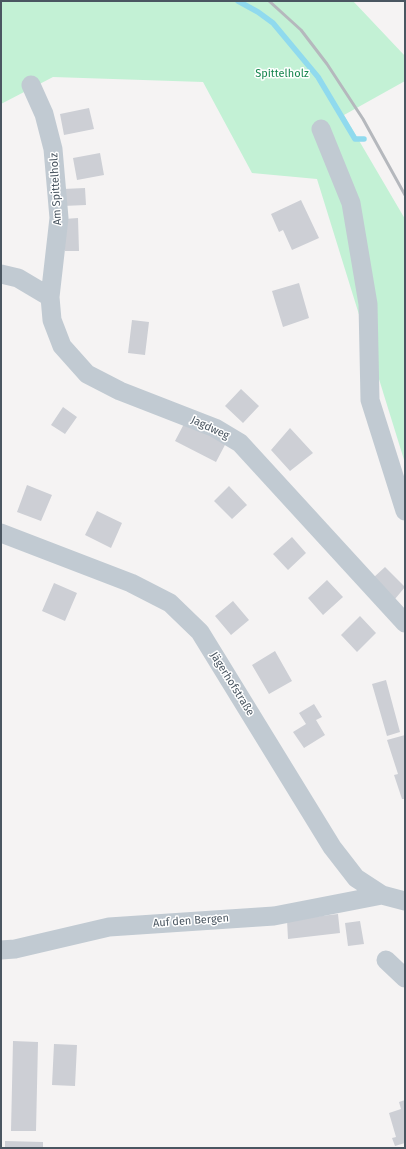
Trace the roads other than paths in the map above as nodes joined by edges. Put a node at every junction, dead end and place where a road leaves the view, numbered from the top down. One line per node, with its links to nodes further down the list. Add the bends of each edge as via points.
1 (30, 85): 4 (street, Am Spittelholz, via 44,114 53,149 59,218)
2 (321, 129): 5 (street, via 351,203 368,304 370,400)
3 (1, 274): 4 (street, via 18,278)
4 (50, 297): 7 (street, Jagdweg, via 52,320 62,346 87,374 120,391 215,428 240,443)
5 (405, 511)
6 (1, 532): 8 (street, Jägerhofstraße, via 131,583 170,603 200,632 332,847 356,878)
7 (405, 623)
8 (382, 895): 9 (street, Jägerhofstraße); 10 (street, Auf den Bergen, via 274,916 109,927)
9 (405, 901)
10 (1, 950)
11 (386, 960): 12 (street)
12 (405, 978)

